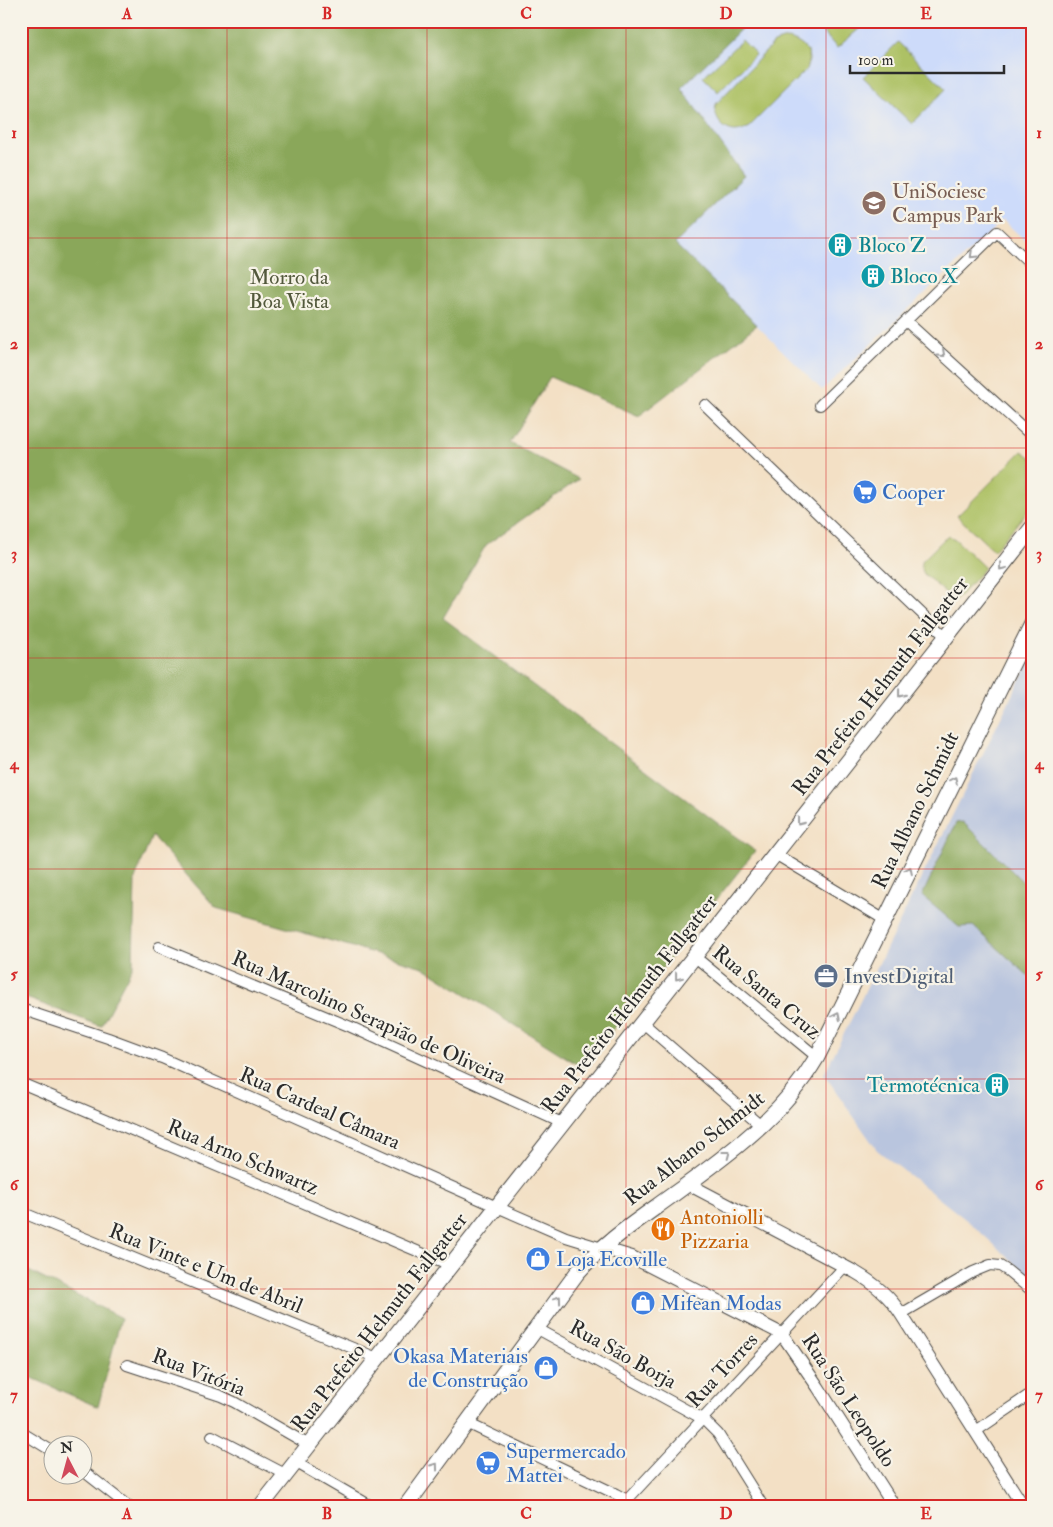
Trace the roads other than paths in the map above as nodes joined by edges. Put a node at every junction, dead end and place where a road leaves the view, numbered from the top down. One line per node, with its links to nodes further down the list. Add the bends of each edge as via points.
1 (1032, 265): 2 (street, one-way to 2, via 997,232)
2 (906, 321): 4 (street); 5 (street, one-way to 5)
3 (705, 405): 8 (street)
4 (820, 405)
5 (1032, 436)
6 (1032, 528): 8 (main road, Rua Prefeito Helmuth Fallgatter, one-way to 8)
7 (1032, 624): 10 (main road, Rua Albano Schmidt, one-way to 7)
8 (946, 637): 9 (main road, Rua Prefeito Helmuth Fallgatter, one-way to 9)
9 (775, 854): 10 (street); 12 (main road, Rua Prefeito Helmuth Fallgatter)
10 (884, 920): 15 (main road, Rua Albano Schmidt, one-way to 10)
11 (159, 947): 17 (street, Rua Marcolino Serapião de Oliveira, via 344,1024)
12 (694, 956): 14 (main road, Rua Prefeito Helmuth Fallgatter, one-way to 14); 15 (street, Rua Santa Cruz)
13 (21, 1009): 20 (street, Rua Cardeal Câmara, via 162,1058)
14 (642, 1022): 17 (main road, Rua Prefeito Helmuth Fallgatter); 18 (street)
15 (817, 1057): 18 (main road, Rua Albano Schmidt, via 793,1092)
16 (21, 1083): 23 (street, Rua Arno Schwartz)
17 (562, 1123): 20 (main road, Rua Prefeito Helmuth Fallgatter)
18 (762, 1126): 19 (main road, Rua Albano Schmidt, one-way to 18)
19 (688, 1184): 22 (main road, Rua Albano Schmidt); 24 (street)
20 (496, 1207): 22 (street, Rua Cardeal Câmara, via 566,1237); 23 (main road, Rua Prefeito Helmuth Fallgatter)
21 (21, 1212): 29 (street, Rua Vinte e Um de Abril)
22 (602, 1248): 27 (main road, Rua Albano Schmidt, one-way to 22, via 577,1273); 28 (street, Rua São Leopoldo, via 632,1257)
23 (450, 1265): 29 (main road, Rua Prefeito Helmuth Fallgatter)
24 (845, 1266): 26 (street, via 877,1286); 28 (street, Rua Torres)
25 (1032, 1291): 26 (street, via 1008,1270 990,1265)
26 (901, 1314): 34 (street)
27 (536, 1328): 32 (street, Rua São Borja); 33 (main road, Rua Albano Schmidt)
28 (782, 1334): 32 (street, Rua Torres); 48 (street, Rua São Leopoldo)
29 (377, 1358): 38 (main road, Rua Prefeito Helmuth Fallgatter)
30 (127, 1365): 38 (street, Rua Vitória, via 221,1396)
31 (1032, 1393): 34 (street)
32 (703, 1419): 42 (street, Rua Torres); 47 (street, Rua São Borja, via 718,1434)
33 (467, 1423): 42 (street); 46 (main road, Rua Albano Schmidt, one-way to 33)
34 (976, 1431): 49 (street)
35 (21, 1432): 37 (street)
36 (212, 1436): 40 (street)
37 (42, 1445)
38 (309, 1445): 39 (main road, Rua Prefeito Helmuth Fallgatter)
39 (295, 1462): 40 (main road, Rua Prefeito Helmuth Fallgatter); 45 (street)
40 (285, 1474): 44 (main road, Rua Prefeito Helmuth Fallgatter)
41 (92, 1478): 43 (street)
42 (630, 1503)
43 (128, 1506)
44 (261, 1506)
45 (370, 1506)
46 (406, 1506)
47 (763, 1506)
48 (894, 1506)
49 (1023, 1506)

